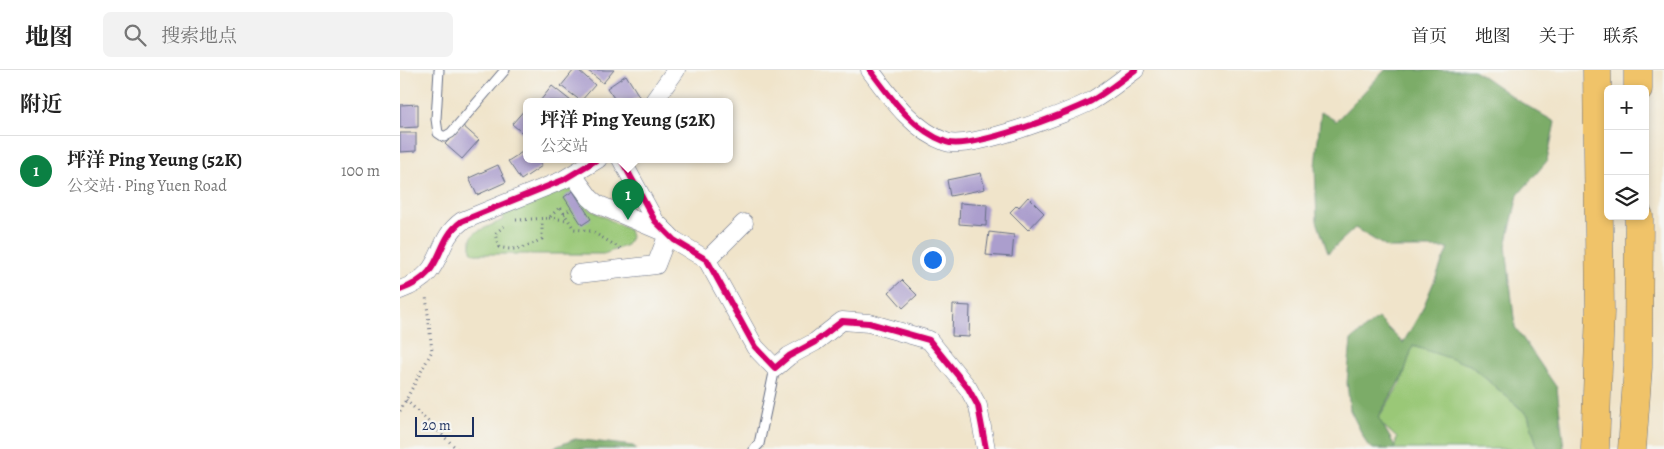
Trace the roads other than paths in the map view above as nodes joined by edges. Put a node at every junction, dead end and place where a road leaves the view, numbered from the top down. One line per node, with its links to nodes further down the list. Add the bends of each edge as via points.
1 (439, 70): 2 (lane, via 436,119 438,132 444,137)
2 (505, 70)
3 (676, 70): 9 (street)
4 (870, 70): 5 (street, via 908,117 928,134 949,144 985,140 1063,113 1091,101)
5 (1135, 70)
6 (1597, 70): 22 (highway, via 1600,311)
7 (1638, 70): 8 (highway)
8 (1638, 85)
9 (656, 98)
10 (592, 163): 12 (street)
11 (623, 163): 15 (street, via 655,220)
12 (573, 175): 15 (street, via 597,204); 18 (street, via 462,221 450,234 424,278)
13 (1640, 220): 23 (highway, via 1638,368)
14 (744, 223): 16 (street)
15 (668, 234): 16 (street); 17 (street, via 656,265)
16 (707, 260): 19 (street, via 755,347)
17 (578, 274)
18 (400, 290)
19 (775, 368): 20 (lane, via 759,444); 21 (street, via 842,322 869,323 929,340 968,388 978,406)
20 (754, 449)
21 (986, 449)
22 (1595, 449)
23 (1632, 449)

